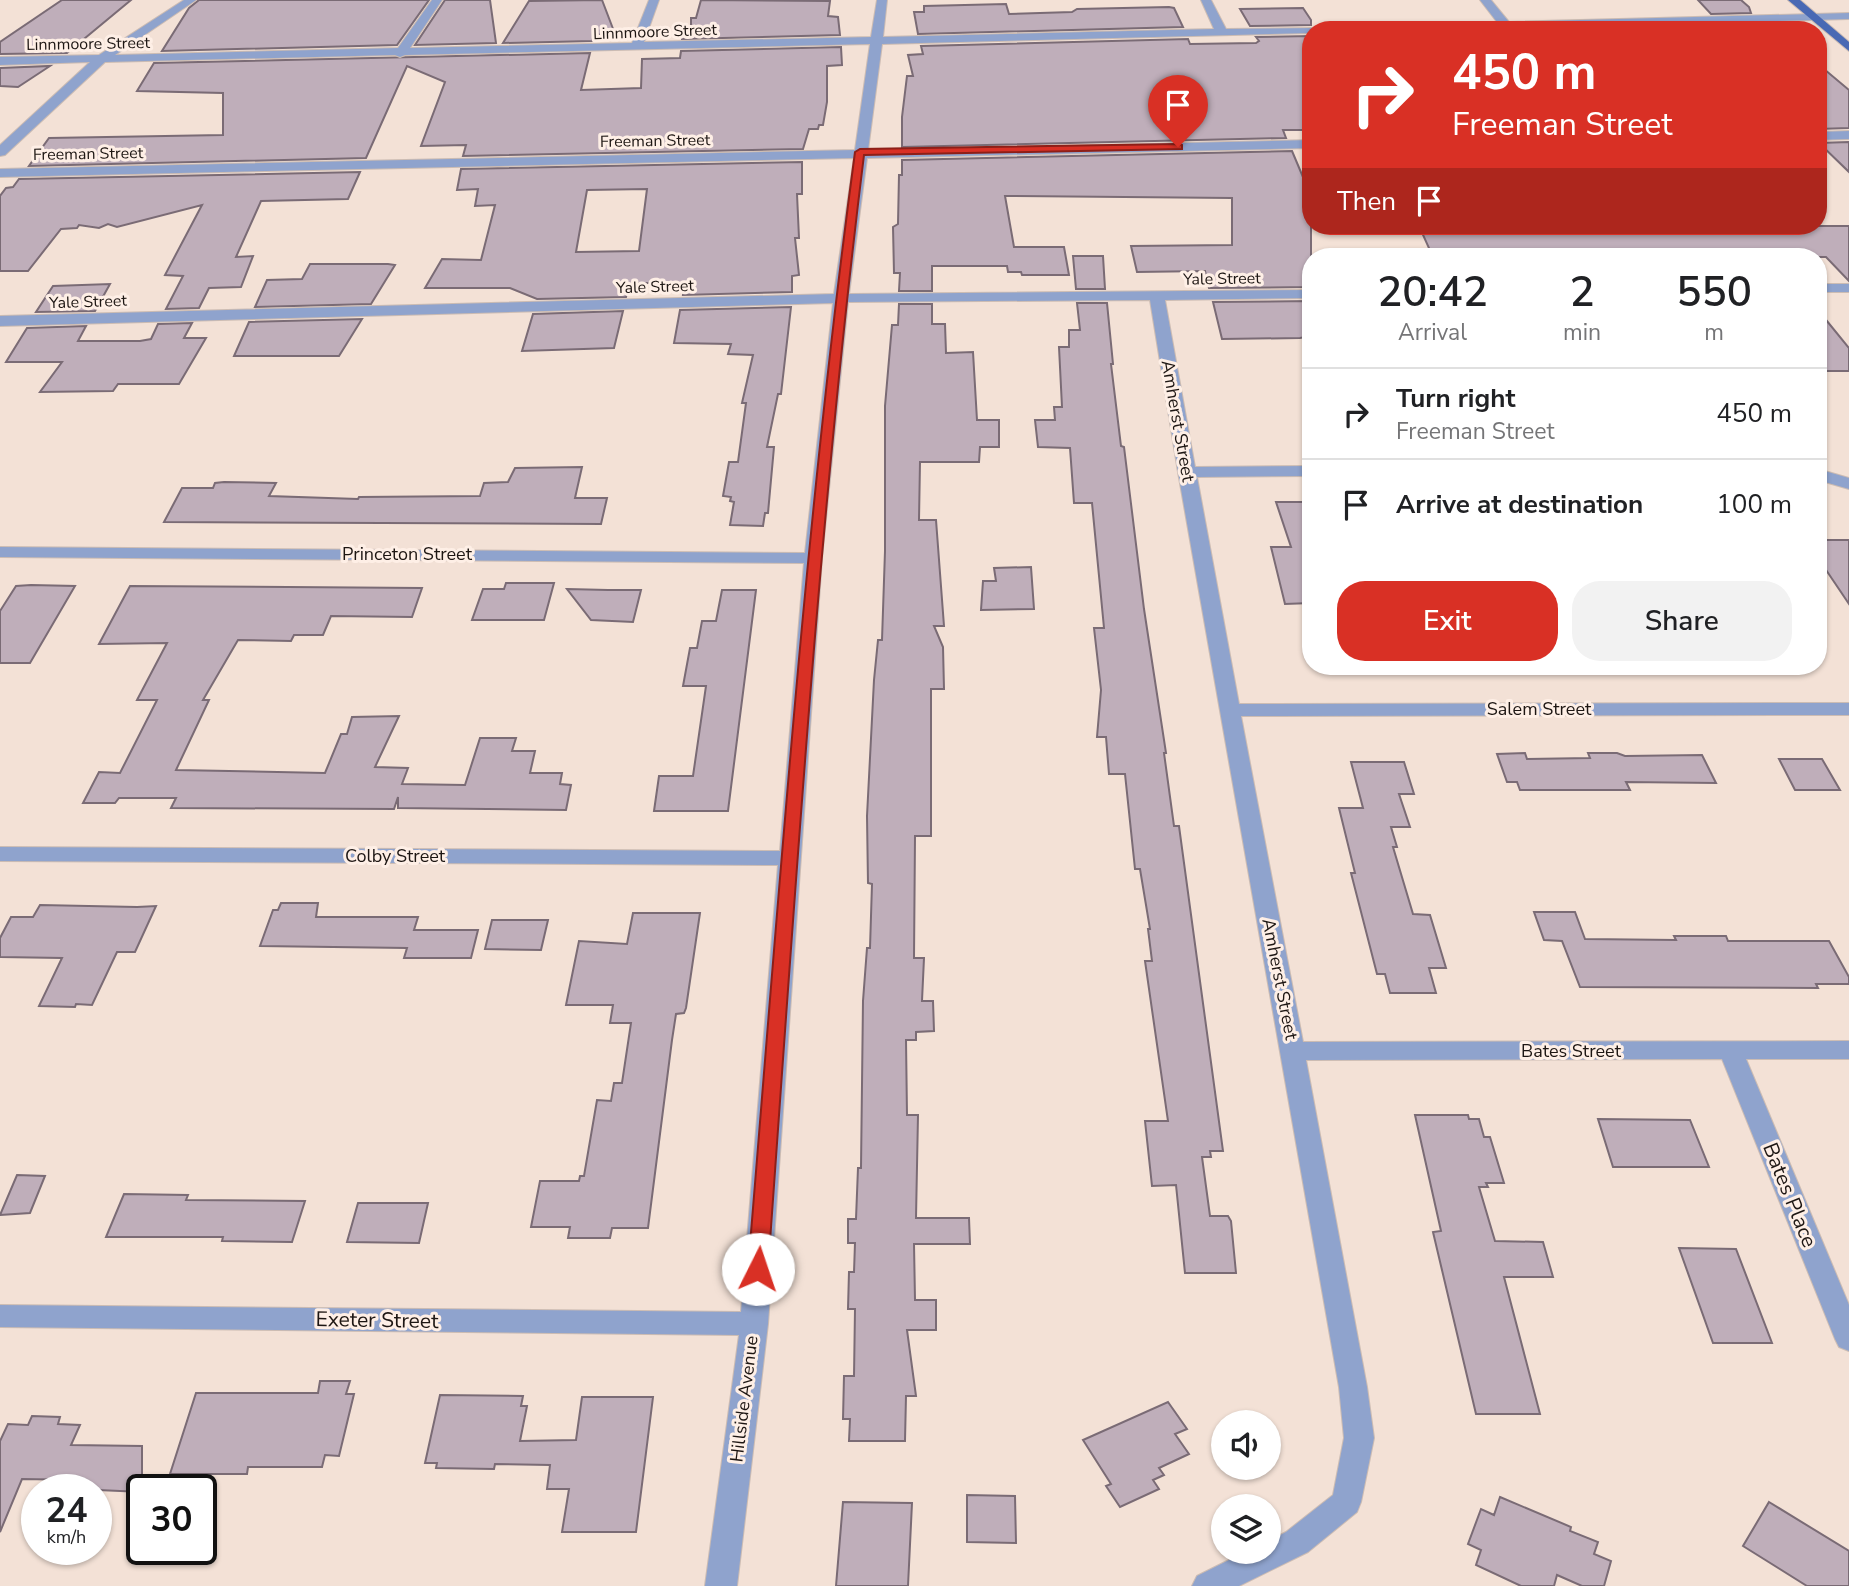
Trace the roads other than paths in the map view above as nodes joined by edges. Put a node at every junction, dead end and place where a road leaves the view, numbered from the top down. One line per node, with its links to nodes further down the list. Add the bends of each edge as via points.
1 (191, 0): 20 (street)
2 (437, 0): 19 (street)
3 (654, 0): 17 (street)
4 (882, 0): 16 (street, Hillside Avenue)
5 (1206, 0): 15 (street)
6 (1485, 0): 10 (street)
7 (1793, 0): 9 (main road)
8 (1849, 16): 9 (street)
9 (1816, 18): 11 (street); 12 (main road)
10 (1502, 21)
11 (1700, 21)
12 (1819, 21)
13 (1827, 28): 18 (main road)
14 (1302, 30): 15 (street, Linnmoore Street)
15 (1222, 33): 16 (street, Linnmoore Street)
16 (876, 40): 17 (street, Linnmoore Street); 26 (street, Hillside Avenue)
17 (636, 47): 19 (street, Linnmoore Street)
18 (1849, 48)
19 (401, 54): 20 (street, Linnmoore Street)
20 (101, 59): 21 (street, Linnmoore Street); 25 (street)
21 (0, 61)
22 (1849, 135): 23 (street)
23 (1827, 136)
24 (1302, 144): 26 (street, Freeman Street)
25 (0, 152)
26 (860, 152): 27 (street, Freeman Street); 32 (street, Hillside Avenue)
27 (0, 173)
28 (1827, 288): 29 (street)
29 (1849, 288)
30 (1302, 294): 31 (street, Yale Street)
31 (1157, 296): 32 (street, Yale Street); 35 (street, Amherst Street)
32 (841, 298): 33 (street, Yale Street); 39 (street, Hillside Avenue)
33 (0, 321)
34 (1302, 471): 35 (street)
35 (1186, 472): 41 (street, Amherst Street)
36 (1827, 477): 37 (street)
37 (1849, 484)
38 (0, 552): 39 (street, Princeton Street)
39 (813, 558): 43 (street, Hillside Avenue)
40 (1849, 709): 41 (street, Salem Street)
41 (1229, 710): 45 (street, Amherst Street)
42 (0, 854): 43 (street, Colby Street)
43 (789, 858): 48 (street, Hillside Avenue)
44 (1849, 1050): 46 (street, Bates Street)
45 (1294, 1051): 46 (street, Bates Street); 51 (street, Amherst Street, via 1359,1438 1346,1502 1297,1542)
46 (1731, 1051): 49 (street, Bates Place)
47 (0, 1316): 48 (street, Exeter Street)
48 (754, 1324): 50 (street, Hillside Avenue)
49 (1849, 1339)
50 (721, 1586)
51 (1209, 1586)

